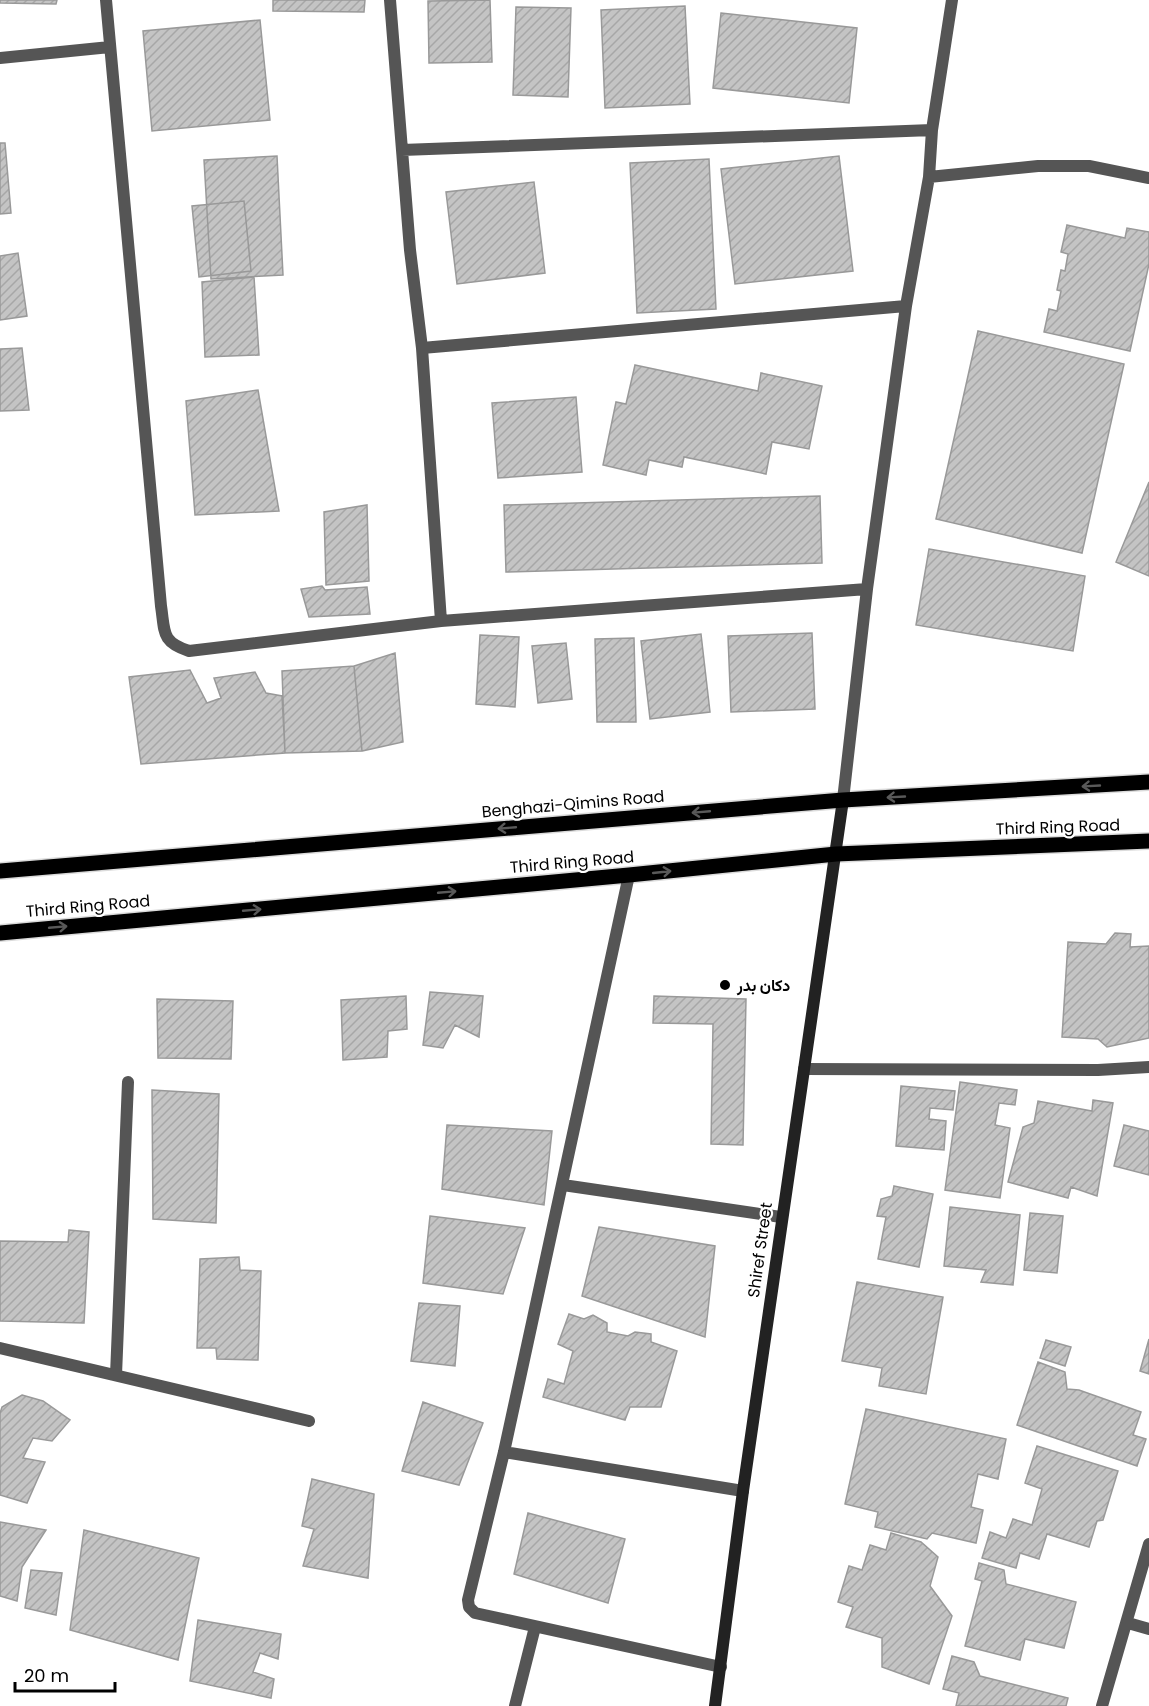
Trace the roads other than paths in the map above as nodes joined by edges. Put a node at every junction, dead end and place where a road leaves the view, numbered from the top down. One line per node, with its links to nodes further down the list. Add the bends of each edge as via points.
1 (106, 0): 4 (street)
2 (390, 0): 7 (street)
3 (952, 0): 6 (street)
4 (110, 48): 5 (street); 13 (street, via 166,637 174,647 189,651)
5 (0, 57)
6 (932, 130): 7 (street); 8 (street)
7 (402, 150): 11 (street)
8 (929, 177): 9 (street, via 1038,166 1089,166); 10 (street)
9 (1149, 178)
10 (906, 306): 11 (street); 12 (street)
11 (422, 348): 13 (street)
12 (867, 589): 13 (street); 15 (street)
13 (441, 621)
14 (1149, 782): 15 (main road, Benghazi-Qimins Road, one-way to 15)
15 (843, 800): 17 (main road, Shiref Street); 18 (main road, Benghazi-Qimins Road, one-way to 18)
16 (1149, 841): 17 (main road, Third Ring Road)
17 (836, 854): 19 (main road, Third Ring Road, one-way to 17); 22 (main road, Shiref Street)
18 (0, 870)
19 (629, 875): 20 (main road, Third Ring Road, one-way to 19); 24 (street)
20 (0, 933)
21 (1149, 1067): 22 (street)
22 (804, 1069): 25 (main road, Shiref Street)
23 (128, 1082): 27 (street)
24 (563, 1185): 25 (street); 29 (street)
25 (781, 1217): 30 (main road, Shiref Street)
26 (0, 1348): 27 (street)
27 (116, 1375): 28 (street)
28 (309, 1421)
29 (504, 1452): 30 (street); 33 (street, via 469,1607 475,1613)
30 (742, 1491): 35 (main road, Shiref Street)
31 (1149, 1545): 32 (street)
32 (1128, 1623): 34 (street); 38 (street)
33 (535, 1626): 35 (street); 36 (street)
34 (1149, 1629)
35 (721, 1666): 37 (main road, Shiref Street)
36 (516, 1706)
37 (715, 1706)
38 (1102, 1706)

